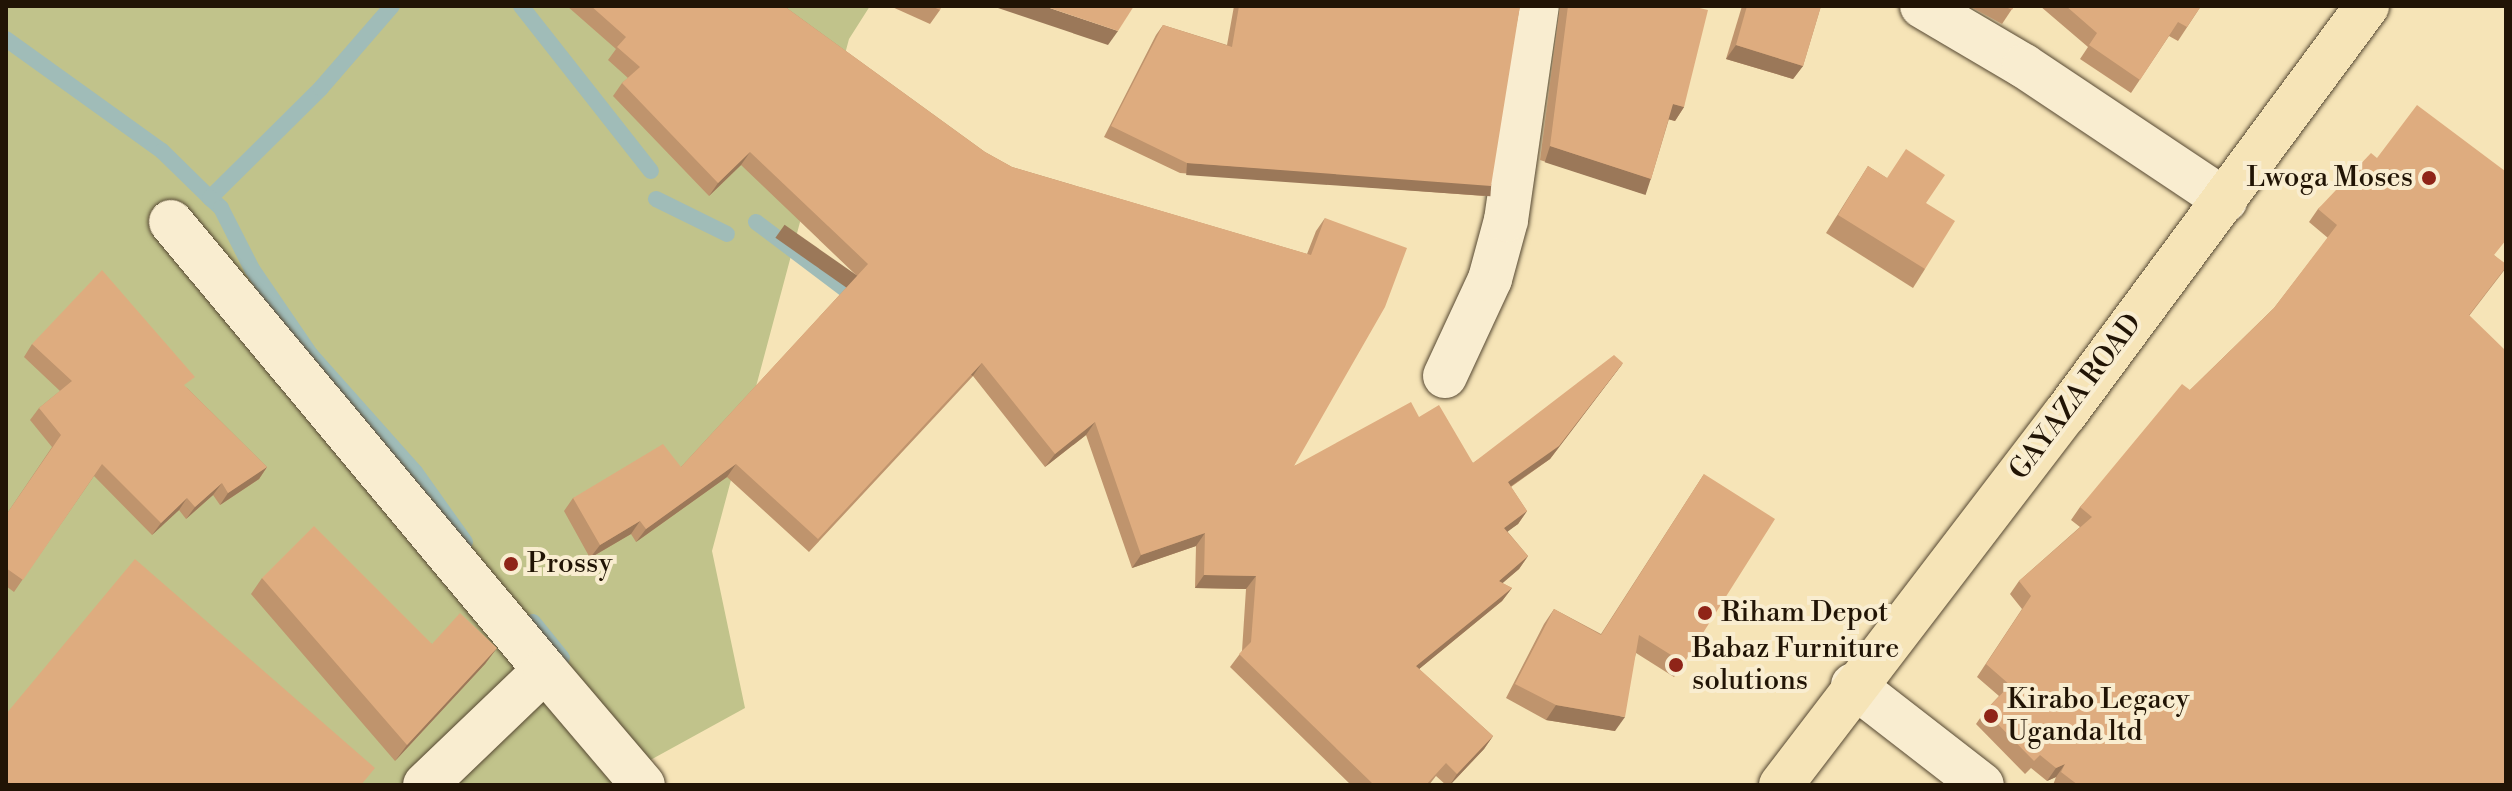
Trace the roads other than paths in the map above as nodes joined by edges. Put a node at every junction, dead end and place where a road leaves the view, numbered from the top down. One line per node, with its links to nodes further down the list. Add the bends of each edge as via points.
1 (1537, 6): 6 (street, via 1506,220 1490,279)
2 (1922, 6): 4 (street, via 2024,66)
3 (2367, 6): 4 (main road, GAYAZA ROAD)
4 (2225, 200): 8 (main road, GAYAZA ROAD)
5 (171, 222): 7 (street)
6 (1445, 376)
7 (545, 670): 9 (street); 10 (street)
8 (1853, 685): 11 (main road, GAYAZA ROAD); 12 (street)
9 (425, 785)
10 (643, 785)
11 (1781, 785)
12 (1982, 785)

